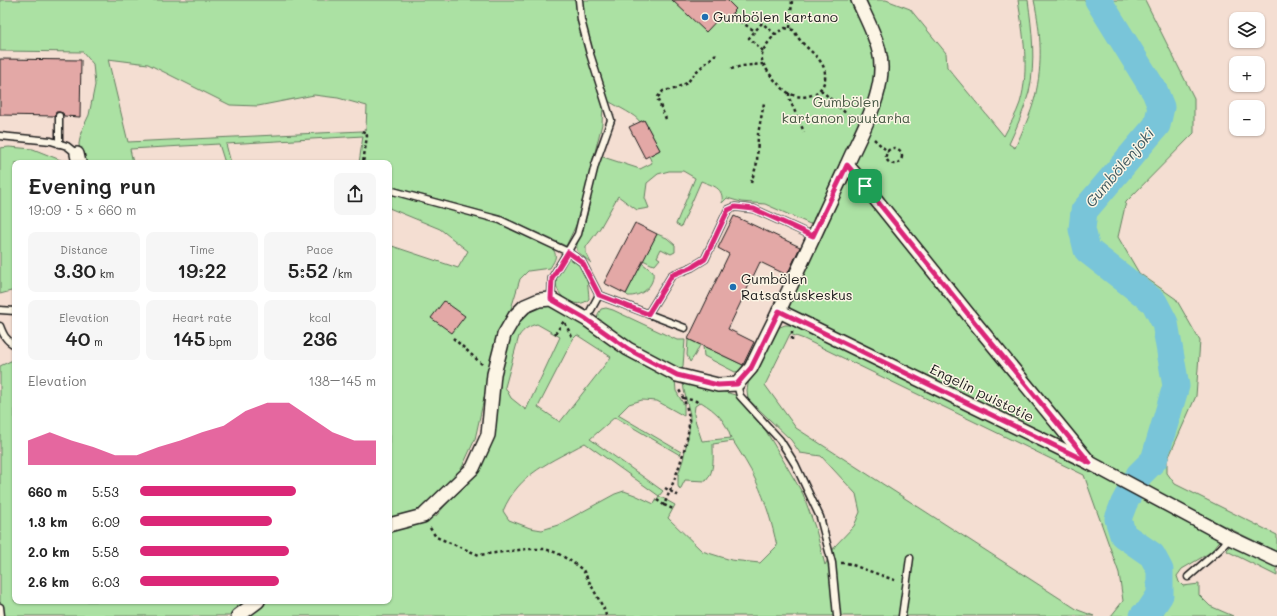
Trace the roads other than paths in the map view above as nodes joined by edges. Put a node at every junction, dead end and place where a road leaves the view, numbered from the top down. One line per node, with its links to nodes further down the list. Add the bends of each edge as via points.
1 (579, 0): 10 (lane, via 581,20 611,120 595,165 578,234)
2 (858, 0): 7 (street, via 879,50 882,65 872,110)
3 (59, 116): 5 (lane)
4 (0, 136): 5 (lane)
5 (59, 144): 6 (lane, via 67,146)
6 (78, 159)
7 (847, 165): 9 (street); 22 (street)
8 (392, 191): 10 (lane, via 500,220)
9 (813, 236): 15 (street); 16 (lane, via 754,209 735,207 728,210 705,259 672,275)
10 (568, 252): 11 (lane, via 582,262); 12 (lane, via 552,278)
11 (599, 295): 16 (lane); 17 (lane)
12 (551, 299): 17 (street); 23 (street, via 539,300 526,306 515,316 504,335 494,374 488,435 473,468 423,516)
13 (0, 310): 14 (lane)
14 (12, 311)
15 (779, 311): 21 (street, via 751,368); 22 (street, Engelin puistotie)
16 (648, 314): 19 (lane)
17 (586, 319): 21 (street, via 628,349 677,375 718,385)
18 (0, 326): 20 (lane, via 4,337)
19 (685, 328)
20 (12, 343)
21 (737, 384): 32 (lane, via 740,396 780,440 795,464 820,517 832,563)
22 (1090, 463): 24 (street, Engelin puistotie)
23 (392, 524)
24 (1230, 538): 26 (street, Engelin puistotie); 27 (lane)
25 (910, 558): 33 (lane)
26 (1277, 560)
27 (1188, 577)
28 (254, 604): 31 (street)
29 (0, 607): 30 (lane)
30 (1, 616)
31 (238, 616)
32 (837, 616)
33 (902, 616)

